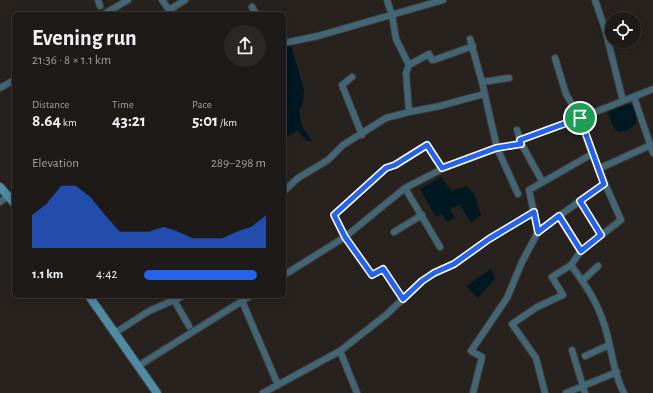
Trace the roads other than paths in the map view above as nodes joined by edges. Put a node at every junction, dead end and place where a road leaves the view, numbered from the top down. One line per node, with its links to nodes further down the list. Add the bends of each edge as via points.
1 (128, 0): 8 (street)
2 (162, 0): 9 (street)
3 (185, 0): 9 (street)
4 (387, 0): 11 (street)
5 (443, 0): 11 (street)
6 (595, 0): 23 (street)
7 (252, 7): 10 (street)
8 (107, 12)
9 (169, 12)
10 (255, 12)
11 (392, 15): 12 (street); 14 (street, via 396,39)
12 (286, 43)
13 (555, 58): 25 (street, via 566,94)
14 (409, 65): 18 (street, via 430,54 434,60 471,42); 24 (street, via 406,73)
15 (352, 78): 27 (street, via 342,85)
16 (509, 78): 18 (street)
17 (12, 81): 19 (street)
18 (482, 82): 21 (street)
19 (0, 88)
20 (653, 89): 22 (street)
21 (484, 94): 24 (street); 30 (street)
22 (634, 97): 23 (street); 29 (street)
23 (623, 101): 25 (street)
24 (409, 112): 27 (street, via 386,118)
25 (580, 118): 28 (street); 32 (street)
26 (517, 130): 28 (street)
27 (362, 135): 39 (street, via 298,178)
28 (520, 142): 30 (street); 35 (street)
29 (651, 145): 31 (street); 34 (street)
30 (496, 148): 33 (street); 40 (street)
31 (653, 152)
32 (592, 154): 34 (street); 35 (street)
33 (442, 168): 38 (street); 51 (street, via 427,145 386,168 334,215)
34 (598, 169): 36 (street)
35 (542, 182): 45 (street, via 529,190)
36 (604, 184): 43 (street); 50 (street, via 621,220)
37 (0, 187): 41 (street)
38 (406, 188): 46 (street); 51 (street)
39 (286, 189)
40 (518, 194)
41 (8, 196): 42 (street); 44 (street)
42 (12, 201)
43 (580, 201): 47 (street); 50 (street)
44 (0, 202)
45 (534, 212): 49 (street); 61 (street, via 454,264 434,273)
46 (422, 215): 48 (street); 52 (street)
47 (559, 216): 49 (street); 53 (street)
48 (394, 232)
49 (538, 232): 77 (street, via 506,298 472,351 482,357)
50 (601, 235): 53 (street)
51 (345, 237): 56 (street); 61 (street, via 372,275 383,269)
52 (440, 247)
53 (581, 251): 54 (street)
54 (571, 265): 57 (street); 78 (street, via 552,277 563,295 537,307 512,324 536,358)
55 (598, 266): 57 (street)
56 (286, 273)
57 (582, 280): 66 (street, via 600,313)
58 (90, 298): 65 (street)
59 (179, 298): 62 (street)
60 (247, 298): 63 (street)
61 (403, 299): 68 (street)
62 (174, 301): 64 (street); 65 (street, via 149,311)
63 (242, 301): 70 (street); 72 (street)
64 (189, 326)
65 (115, 333): 70 (street)
66 (609, 345): 69 (street); 71 (street)
67 (572, 350): 73 (street)
68 (340, 351): 72 (street); 76 (street)
69 (585, 356)
70 (138, 366): 74 (street)
71 (616, 372): 73 (street); 81 (street)
72 (278, 384): 75 (street)
73 (583, 386): 79 (street); 80 (street)
74 (156, 393)
75 (263, 393)
76 (357, 393)
77 (473, 393)
78 (545, 393)
79 (566, 393)
80 (584, 393)
81 (624, 393)

